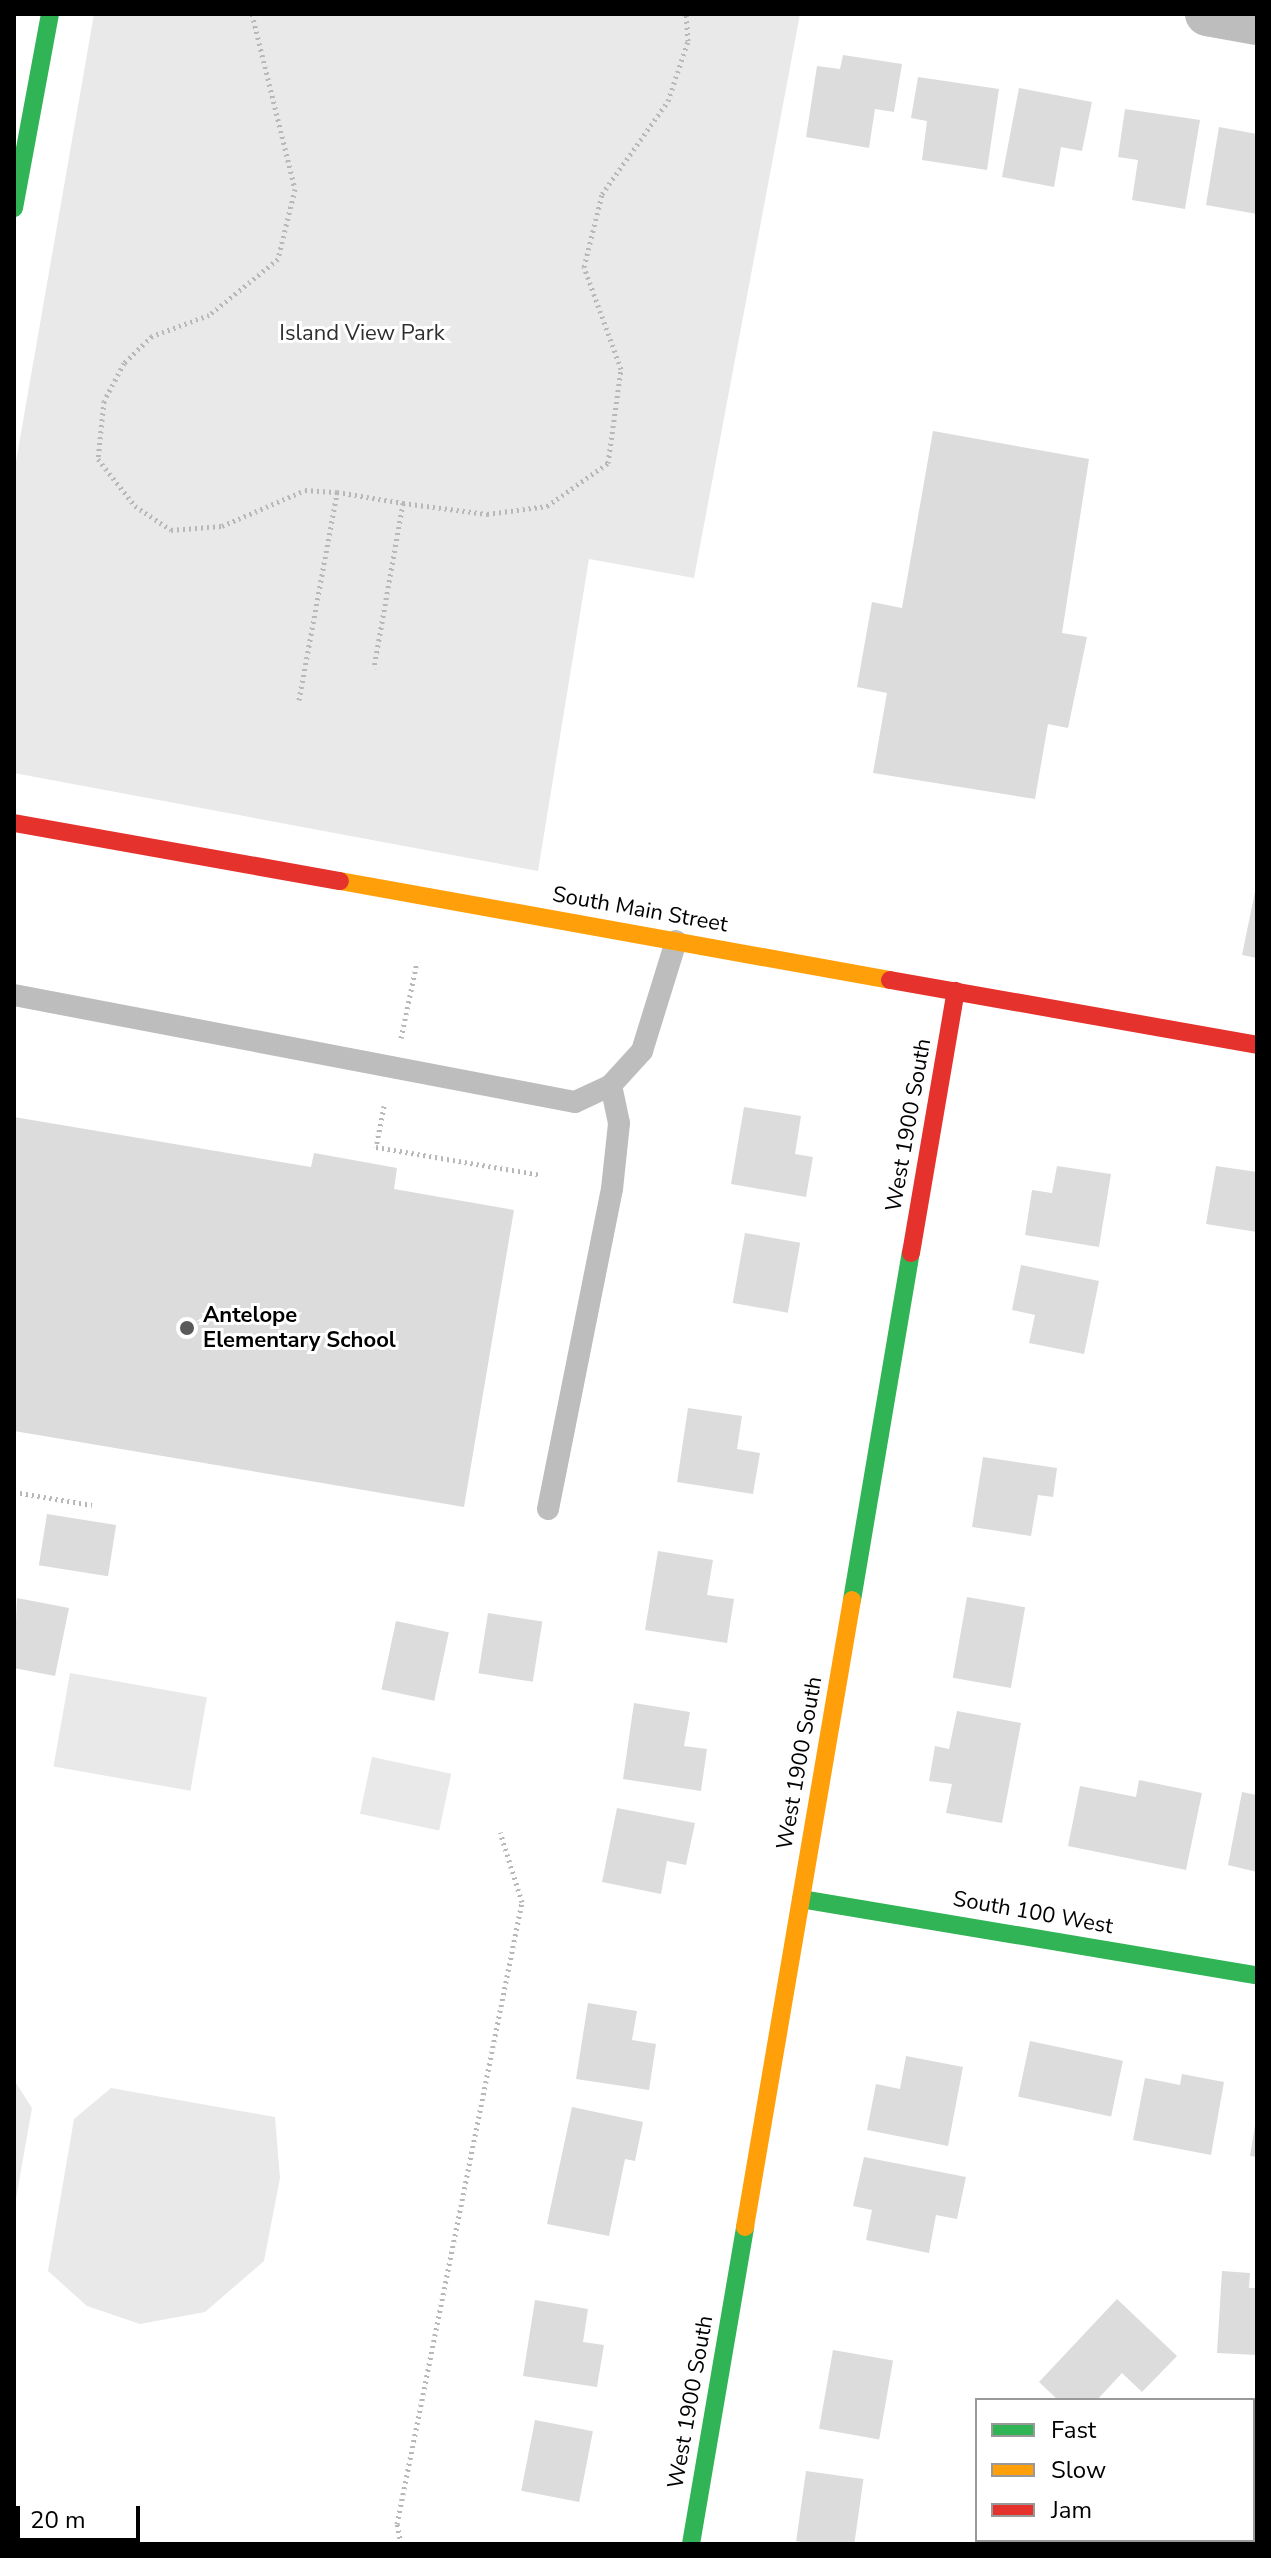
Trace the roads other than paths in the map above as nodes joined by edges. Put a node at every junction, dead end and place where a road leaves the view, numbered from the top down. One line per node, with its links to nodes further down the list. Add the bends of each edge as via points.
1 (50, 14): 4 (street)
2 (1207, 14): 3 (street)
3 (1257, 23)
4 (14, 208)
5 (14, 823): 6 (street, South Main Street)
6 (676, 941): 7 (street, South Main Street); 10 (lane, via 642,1051)
7 (956, 991): 9 (street, South Main Street); 12 (street, West 1900 South)
8 (14, 995): 10 (lane, via 575,1102)
9 (1257, 1045)
10 (611, 1085): 11 (lane, via 619,1102 617,1153)
11 (548, 1509)
12 (801, 1899): 13 (street, South 100 West); 14 (street, West 1900 South)
13 (1257, 1975)
14 (691, 2544)

